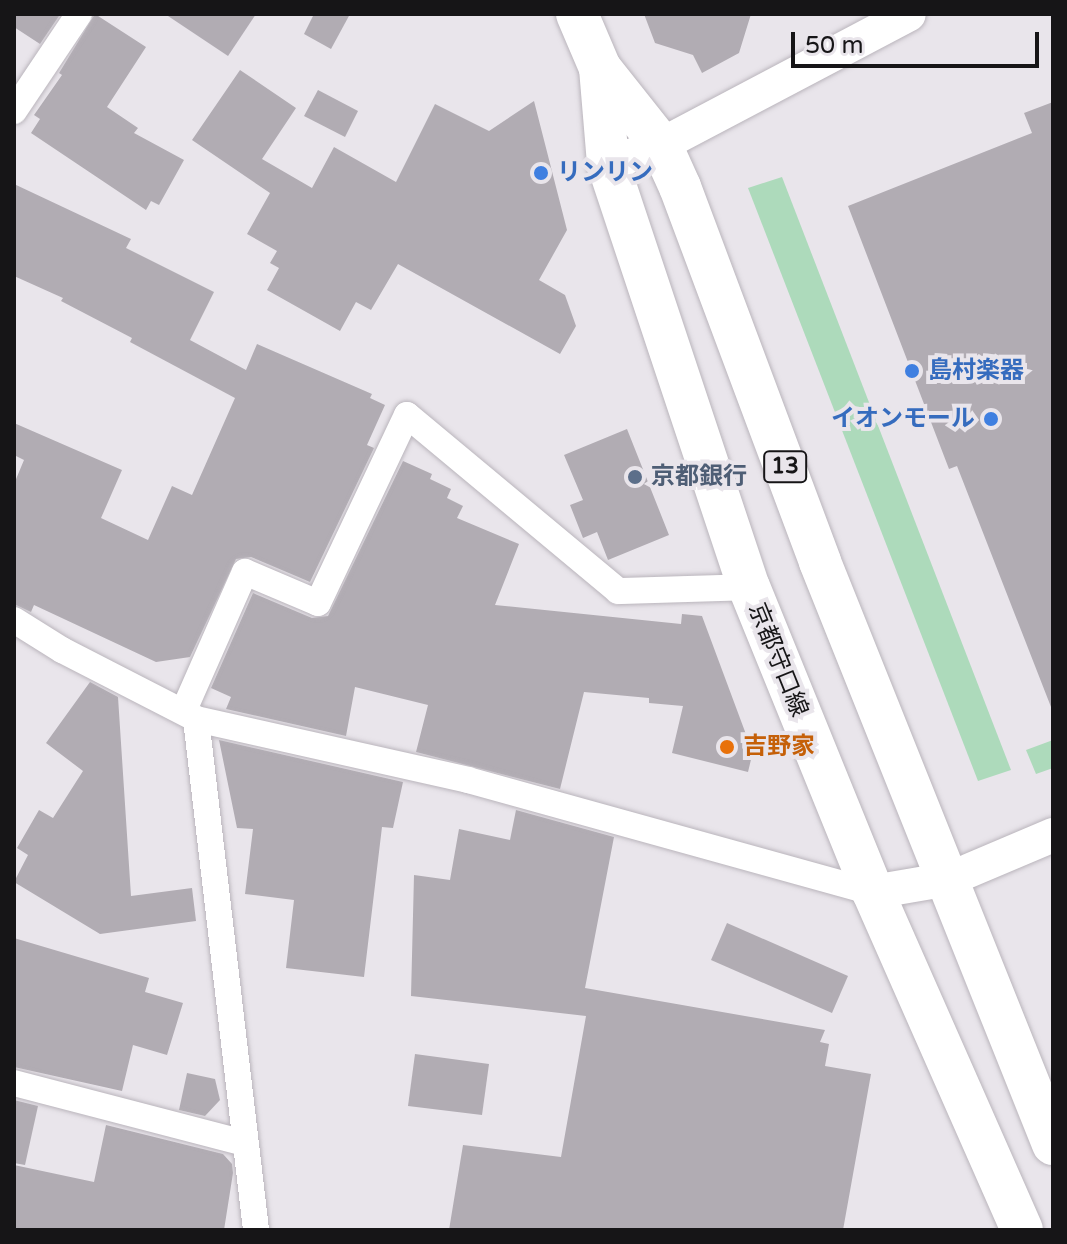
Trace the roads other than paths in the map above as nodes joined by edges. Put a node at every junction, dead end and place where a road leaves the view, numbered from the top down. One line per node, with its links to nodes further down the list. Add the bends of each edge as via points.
1 (79, 14): 5 (street)
2 (577, 14): 4 (main road, 京都守口線 / 13)
3 (909, 14): 6 (street)
4 (600, 68): 6 (main road, 京都守口線 / 13); 7 (main road, 京都守口線 / 13)
5 (14, 111)
6 (661, 145): 7 (street); 12 (main road, 京都守口線 / 13, via 820,562)
7 (608, 164): 8 (main road, 京都守口線 / 13)
8 (749, 587): 10 (street, via 618,591 407,415 318,603 245,572); 13 (main road, 京都守口線 / 13)
9 (14, 620): 10 (street)
10 (190, 715): 13 (street, via 468,780); 15 (street)
11 (1053, 835): 12 (street)
12 (949, 879): 13 (street); 16 (main road, 京都守口線 / 13)
13 (873, 892): 18 (main road, 京都守口線 / 13)
14 (14, 1083): 15 (street)
15 (244, 1143): 17 (street)
16 (1053, 1144)
17 (256, 1230)
18 (1022, 1230)

